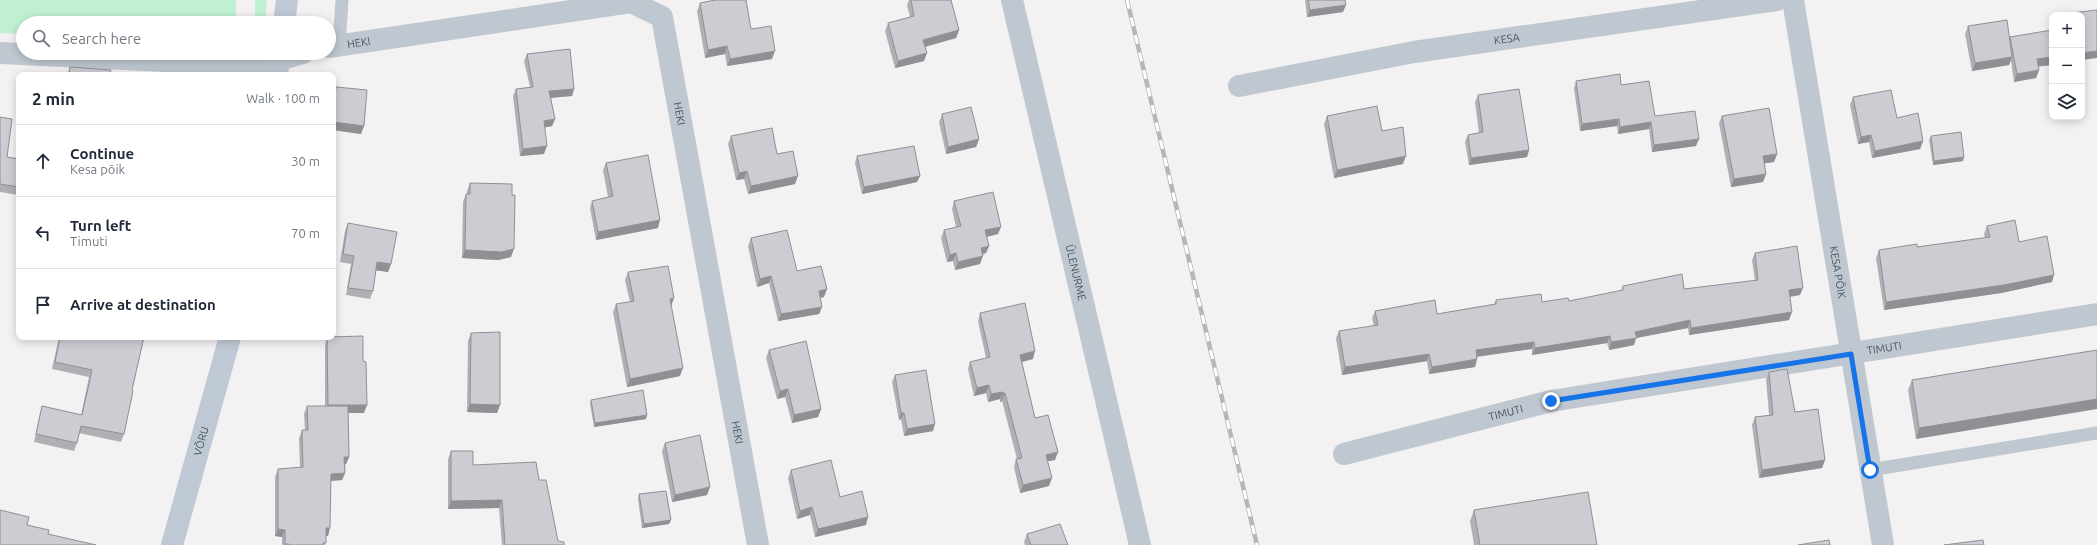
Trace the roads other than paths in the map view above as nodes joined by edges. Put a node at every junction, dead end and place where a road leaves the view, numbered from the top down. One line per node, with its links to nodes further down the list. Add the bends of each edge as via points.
1 (287, 0): 6 (main road)
2 (342, 0): 7 (lane)
3 (1012, 0): 22 (street, ÜLENURME)
4 (1777, 0): 13 (street, KESA, via 1414,52)
5 (1793, 0): 16 (street, KESA PÕIK)
6 (285, 16)
7 (336, 34)
8 (336, 46): 21 (street, HEKI, via 631,2 662,16)
9 (0, 53): 10 (street)
10 (16, 54)
11 (145, 60): 12 (street, via 249,65)
12 (279, 63)
13 (1239, 86)
14 (2097, 314): 16 (street, TIMUTI)
15 (229, 340): 20 (main road, VÕRU)
16 (1851, 354): 18 (street, TIMUTI, via 1551,401); 19 (street, KESA PÕIK)
17 (2097, 433): 19 (lane)
18 (1344, 454)
19 (1870, 470): 23 (street, KESA PÕIK)
20 (172, 545)
21 (758, 545)
22 (1140, 545)
23 (1883, 545)

